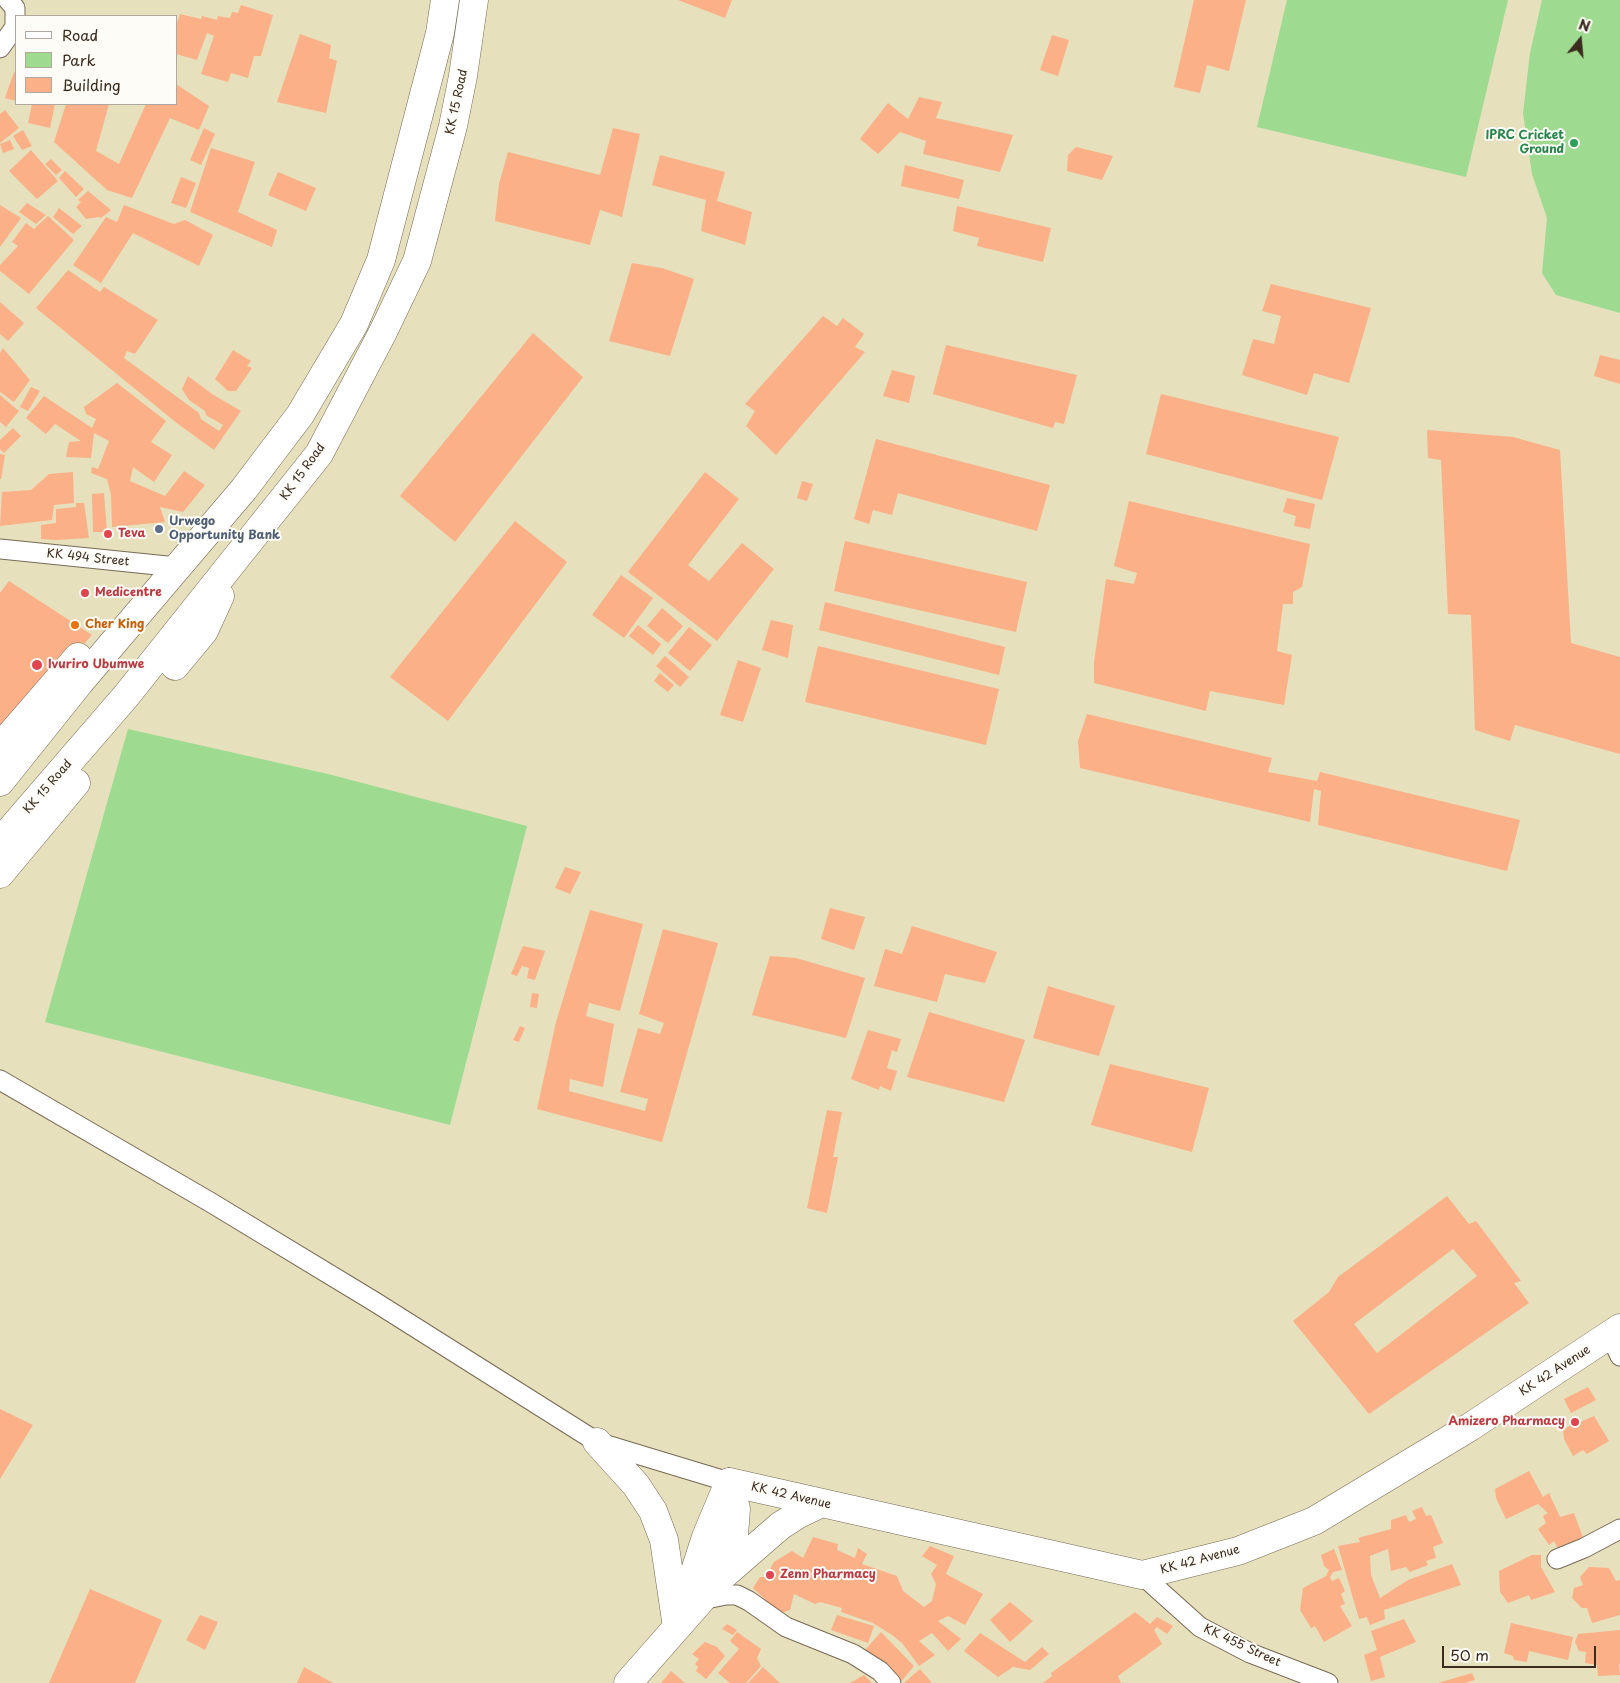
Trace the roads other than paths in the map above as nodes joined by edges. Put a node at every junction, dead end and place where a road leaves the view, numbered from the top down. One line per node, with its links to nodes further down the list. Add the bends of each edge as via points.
1 (8, 0): 4 (street, via 15,8 15,27)
2 (445, 0): 7 (main road, via 440,33 381,260 354,324 300,415 244,489)
3 (474, 0): 6 (main road, KK 15 Road, via 453,126 417,261 320,454)
4 (0, 48)
5 (0, 549): 7 (street, KK 494 Street)
6 (236, 560): 10 (main road, KK 15 Road, via 126,696); 11 (main road, via 204,631)
7 (177, 567): 8 (main road, via 109,620); 9 (main road)
8 (0, 747)
9 (0, 782)
10 (0, 842)
11 (0, 874)
12 (0, 1080): 14 (street, via 375,1302)
13 (1617, 1340): 19 (main road, KK 42 Avenue, via 1314,1521 1238,1550)
14 (597, 1442): 15 (street); 21 (main road, via 636,1485 653,1511 664,1540)
15 (730, 1482): 16 (main road, KK 42 Avenue); 20 (main road, KK 42 Avenue, via 736,1509 734,1535 728,1556); 21 (main road, KK 42 Avenue, via 706,1537)
16 (822, 1503): 19 (main road, KK 42 Avenue); 20 (main road, via 780,1526)
17 (1620, 1529): 18 (street)
18 (1557, 1559)
19 (1142, 1575): 24 (street, KK 455 Street, via 1200,1627 1250,1653)
20 (707, 1593): 21 (main road, KK 42 Avenue); 23 (street, via 738,1595 749,1600 786,1627 853,1654 880,1671)
21 (677, 1627): 22 (main road, KK 42 Avenue)
22 (628, 1683)
23 (891, 1683)
24 (1328, 1683)

